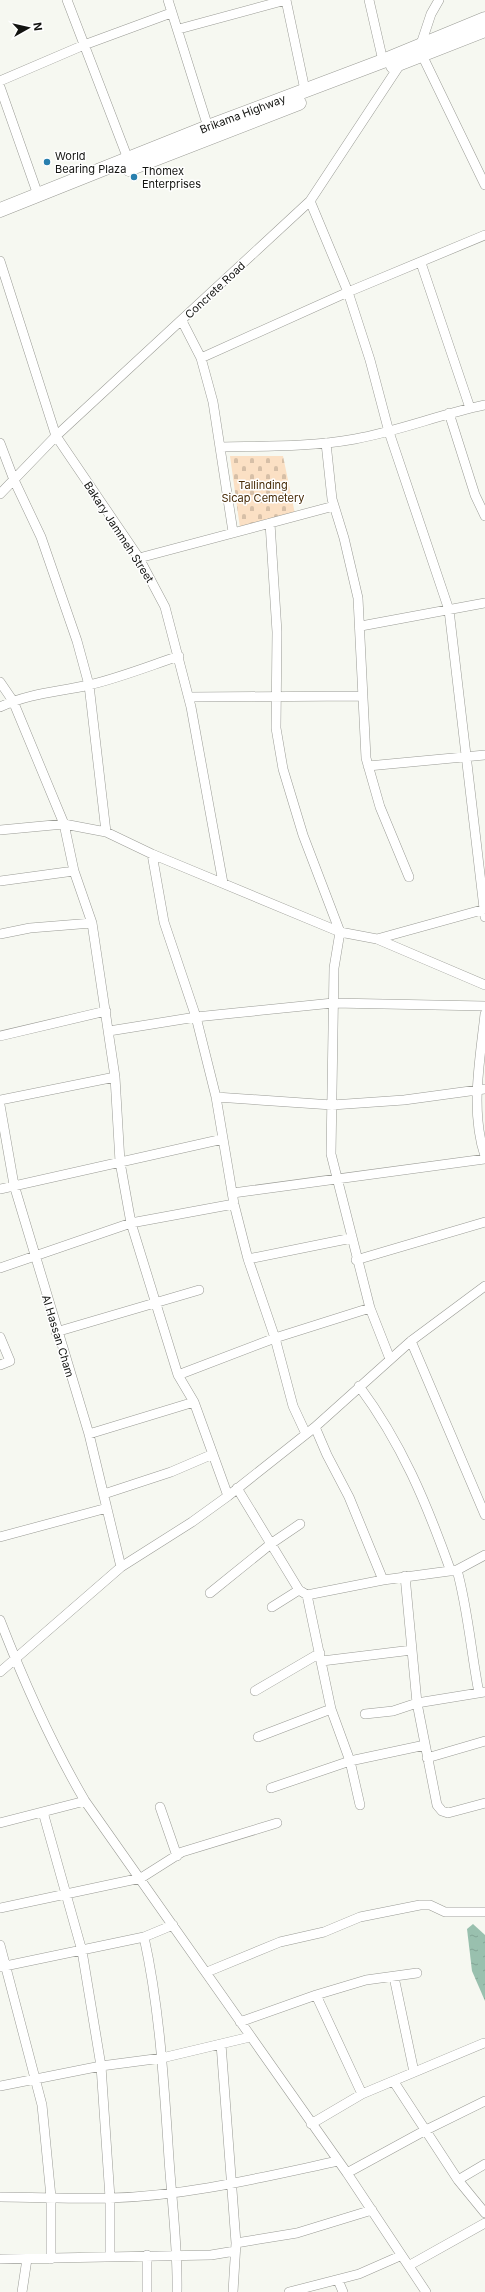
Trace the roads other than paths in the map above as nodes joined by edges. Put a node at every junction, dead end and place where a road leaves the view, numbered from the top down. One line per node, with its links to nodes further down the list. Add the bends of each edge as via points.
1 (67, 0): 10 (street)
2 (168, 0): 6 (street)
3 (286, 0): 8 (street); 16 (street)
4 (368, 0): 12 (street)
5 (439, 0): 11 (street, via 431,14)
6 (171, 13): 8 (street); 10 (street)
7 (485, 19): 11 (highway, Brikama Highway)
8 (179, 29): 17 (street)
9 (485, 30): 11 (highway, Brikama Highway)
10 (84, 45): 14 (street); 18 (street)
11 (421, 49): 12 (highway, Brikama Highway); 13 (highway, Brikama Highway); 19 (street)
12 (383, 60): 16 (highway, Brikama Highway)
13 (401, 63): 21 (street, Concrete Road); 23 (highway, Brikama Highway)
14 (0, 81)
15 (0, 87): 20 (street)
16 (305, 90): 17 (highway, Brikama Highway)
17 (208, 127): 18 (highway, Brikama Highway)
18 (128, 159): 20 (highway, Brikama Highway)
19 (485, 185)
20 (38, 195): 22 (highway, Brikama Highway)
21 (310, 201): 27 (street); 28 (street, Concrete Road)
22 (0, 210)
23 (0, 220)
24 (485, 235): 26 (street)
25 (0, 261): 34 (street, Bakary Jammeh Street)
26 (421, 263): 27 (street); 31 (street)
27 (348, 292): 29 (street); 33 (street, via 370,360)
28 (182, 321): 29 (street); 34 (street, Concrete Road)
29 (201, 358): 37 (street)
30 (485, 405): 31 (street)
31 (470, 408): 32 (street)
32 (449, 413): 33 (street); 42 (street, via 475,496)
33 (389, 432): 36 (street); 47 (street)
34 (56, 436): 38 (street, Concrete Road); 45 (street, Bakary Jammeh Street)
35 (0, 443): 38 (street)
36 (326, 444): 37 (street); 41 (street)
37 (222, 447): 44 (street)
38 (14, 480): 39 (street); 40 (street, Concrete Road); 51 (street, via 41,537 77,641)
39 (0, 487)
40 (0, 494)
41 (334, 506): 43 (street); 48 (street, via 358,598)
42 (485, 516)
43 (270, 523): 44 (street); 54 (street, via 277,632)
44 (234, 532): 45 (street)
45 (139, 558): 49 (street, Bakary Jammeh Street, via 165,607)
46 (485, 603): 47 (street)
47 (449, 610): 48 (street); 58 (street)
48 (361, 626): 52 (street)
49 (179, 656): 51 (street); 53 (street, Bakary Jammeh Street)
50 (0, 682): 55 (street)
51 (89, 685): 55 (street, via 45,692); 62 (street)
52 (363, 696): 54 (street); 59 (street)
53 (188, 697): 54 (street); 67 (street, Bakary Jammeh Street)
54 (275, 697): 70 (street, via 276,728 283,769 303,835)
55 (13, 701): 56 (street); 60 (street)
56 (0, 707)
57 (485, 755): 58 (street)
58 (467, 757): 59 (street); 68 (street)
59 (368, 766): 65 (street, via 380,806)
60 (64, 824): 61 (street); 62 (street); 64 (street)
61 (0, 830)
62 (106, 832): 63 (street)
63 (152, 854): 67 (street); 78 (street, via 164,922)
64 (74, 871): 66 (street); 69 (street)
65 (409, 876)
66 (0, 882)
67 (224, 883): 70 (street)
68 (485, 911): 72 (street)
69 (92, 923): 71 (street, via 30,928); 76 (street)
70 (340, 932): 72 (street); 74 (street, via 334,968)
71 (0, 934)
72 (377, 939): 73 (street)
73 (485, 985)
74 (333, 1003): 75 (street); 78 (street); 86 (street)
75 (485, 1006)
76 (106, 1011): 79 (street); 80 (street)
77 (485, 1014): 82 (street)
78 (196, 1017): 79 (street); 83 (street)
79 (109, 1031): 81 (street)
80 (0, 1036)
81 (114, 1077): 84 (street); 91 (street)
82 (481, 1089): 86 (street, via 404,1100); 89 (street, via 480,1139)
83 (216, 1097): 86 (street); 88 (street)
84 (0, 1100)
85 (0, 1105): 87 (street, Al Hassan Cham)
86 (332, 1105): 92 (street, via 331,1154)
87 (1, 1126): 93 (street, Al Hassan Cham)
88 (223, 1139): 91 (street); 95 (street)
89 (485, 1156)
90 (485, 1159): 92 (street)
91 (120, 1162): 93 (street); 98 (street)
92 (336, 1179): 95 (street); 99 (street)
93 (14, 1185): 94 (street); 100 (street, Al Hassan Cham)
94 (0, 1189)
95 (232, 1193): 96 (street)
96 (234, 1204): 98 (street); 101 (street)
97 (485, 1222): 102 (street)
98 (131, 1223): 100 (street); 106 (street)
99 (352, 1238): 101 (street); 102 (street)
100 (34, 1255): 103 (street); 108 (street, Al Hassan Cham)
101 (248, 1259): 110 (street)
102 (356, 1260): 107 (street)
103 (0, 1268)
104 (485, 1286): 111 (street)
105 (199, 1290): 106 (street)
106 (155, 1304): 108 (street); 114 (street)
107 (370, 1308): 110 (street); 112 (street)
108 (56, 1332): 118 (street, Al Hassan Cham)
109 (0, 1336): 113 (street, via 10,1361)
110 (274, 1338): 114 (street); 119 (street, via 293,1406)
111 (411, 1342): 112 (street); 124 (street)
112 (390, 1359): 115 (street)
113 (0, 1365)
114 (178, 1375): 116 (street)
115 (359, 1386): 117 (street); 132 (street, via 403,1453)
116 (194, 1402): 118 (street); 120 (street)
117 (315, 1427): 119 (street); 134 (street, via 349,1497)
118 (88, 1434): 122 (street, Al Hassan Cham)
119 (306, 1434): 121 (street)
120 (213, 1454): 122 (street, via 171,1472); 123 (street)
121 (237, 1488): 123 (street); 129 (street)
122 (104, 1494): 125 (street, Al Hassan Cham)
123 (228, 1496): 131 (street)
124 (482, 1496): 126 (street)
125 (107, 1508): 128 (street); 131 (street, Al Hassan Cham)
126 (485, 1515)
127 (300, 1524): 129 (street)
128 (0, 1537)
129 (272, 1543): 135 (street); 136 (street)
130 (485, 1555): 132 (street)
131 (121, 1567): 141 (street)
132 (454, 1569): 133 (street); 144 (street, via 464,1598 470,1650)
133 (404, 1576): 134 (street); 139 (street)
134 (383, 1580): 135 (street)
135 (303, 1592): 137 (street); 140 (street)
136 (210, 1593)
137 (272, 1607)
138 (0, 1620): 141 (street)
139 (412, 1650): 140 (street); 145 (street)
140 (321, 1657): 143 (street); 146 (street)
141 (15, 1660): 142 (street); 154 (street, via 60,1757)
142 (0, 1672)
143 (255, 1691)
144 (482, 1692): 145 (street)
145 (417, 1703): 147 (street, via 393,1711); 150 (street)
146 (331, 1709): 148 (street); 152 (street)
147 (365, 1714)
148 (258, 1737)
149 (485, 1741): 151 (street)
150 (424, 1745): 151 (street); 152 (street)
151 (427, 1758): 155 (street, via 437,1805 442,1811 448,1813)
152 (350, 1761): 153 (street); 156 (street)
153 (271, 1788)
154 (85, 1801): 158 (street); 162 (street)
155 (485, 1803)
156 (360, 1805)
157 (160, 1807): 161 (street)
158 (43, 1812): 159 (street); 163 (street)
159 (0, 1823)
160 (277, 1823): 161 (street)
161 (177, 1856): 162 (street)
162 (141, 1878): 163 (street); 166 (street)
163 (65, 1893): 164 (street); 169 (street)
164 (0, 1908)
165 (485, 1912): 171 (street, via 445,1912 430,1905 420,1905 360,1917 324,1932 280,1942)
166 (173, 1925): 167 (street); 171 (street)
167 (144, 1937): 169 (street); 179 (street, via 153,1976)
168 (0, 1945): 170 (street)
169 (82, 1951): 170 (street); 180 (street)
170 (2, 1966): 182 (street)
171 (207, 1972): 175 (street)
172 (417, 1973): 173 (street)
173 (394, 1977): 174 (street, via 366,1980); 181 (street)
174 (316, 1995): 175 (street); 185 (street)
175 (240, 2022): 176 (street)
176 (250, 2037): 178 (street); 187 (street)
177 (484, 2043): 181 (street)
178 (221, 2044): 179 (street); 193 (street)
179 (162, 2058): 180 (street); 194 (street)
180 (101, 2066): 182 (street); 197 (street)
181 (414, 2072): 183 (street)
182 (35, 2080): 184 (street); 196 (street, via 42,2105)
183 (394, 2082): 185 (street); 188 (street)
184 (0, 2086)
185 (362, 2094): 187 (street)
186 (484, 2103): 188 (street)
187 (311, 2124): 189 (street)
188 (424, 2131): 191 (street); 192 (street)
189 (338, 2161): 191 (street); 193 (street)
190 (485, 2164): 192 (street)
191 (347, 2173): 198 (street)
192 (458, 2180): 199 (street)
193 (231, 2184): 194 (street); 201 (street)
194 (171, 2193): 197 (street); 202 (street)
195 (0, 2197): 196 (street)
196 (51, 2198): 197 (street); 208 (street)
197 (110, 2198): 205 (street)
198 (372, 2210): 201 (street, via 297,2233); 204 (street)
199 (485, 2213)
200 (485, 2223): 209 (street)
201 (236, 2247): 202 (street, via 211,2255); 214 (street)
202 (178, 2254): 203 (street); 213 (street)
203 (147, 2255): 205 (street); 212 (street)
204 (400, 2256): 209 (street); 210 (street)
205 (110, 2257): 208 (street)
206 (0, 2259): 207 (street)
207 (27, 2259): 208 (street); 211 (street)
208 (50, 2259)
209 (410, 2265): 217 (street)
210 (338, 2280): 215 (street); 216 (street)
211 (22, 2292)
212 (147, 2292)
213 (177, 2292)
214 (233, 2292)
215 (289, 2292)
216 (343, 2292)
217 (426, 2292)

